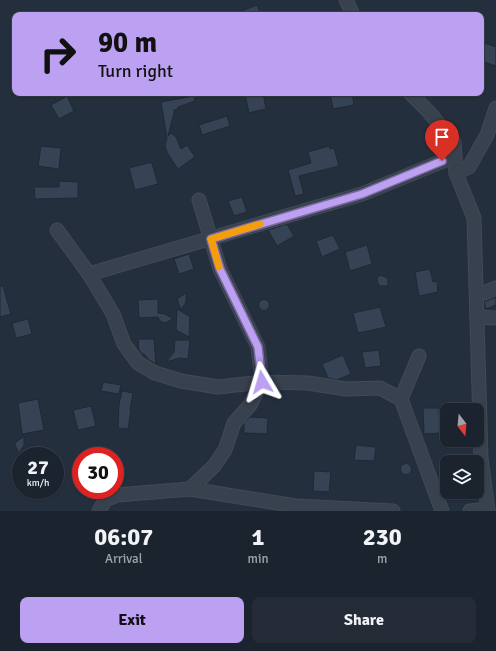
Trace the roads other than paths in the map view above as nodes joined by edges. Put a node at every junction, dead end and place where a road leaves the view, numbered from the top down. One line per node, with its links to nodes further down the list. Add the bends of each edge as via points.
1 (346, 0): 2 (street)
2 (352, 12)
3 (413, 96): 5 (street, via 454,142)
4 (496, 108): 6 (street, via 487,135 469,167)
5 (455, 156): 6 (street); 9 (street, via 362,194)
6 (456, 173): 12 (street, via 474,218)
7 (199, 200): 9 (street)
8 (57, 230): 10 (street)
9 (211, 239): 10 (street); 16 (street, via 220,269 258,347)
10 (89, 274): 16 (street, via 113,314 124,344 138,363 155,373 181,381 218,387)
11 (496, 288): 12 (street)
12 (477, 296): 13 (street)
13 (478, 317): 14 (street); 19 (street, via 482,458)
14 (496, 318)
15 (419, 356): 17 (street)
16 (262, 382): 17 (street, via 308,383 346,389 380,388); 18 (street, via 250,405 234,423 221,456)
17 (401, 399): 22 (street)
18 (190, 488): 20 (street, via 117,495 105,500); 21 (street, via 296,506)
19 (488, 510): 23 (street)
20 (99, 511)
21 (393, 511)
22 (442, 511)
23 (470, 511)

